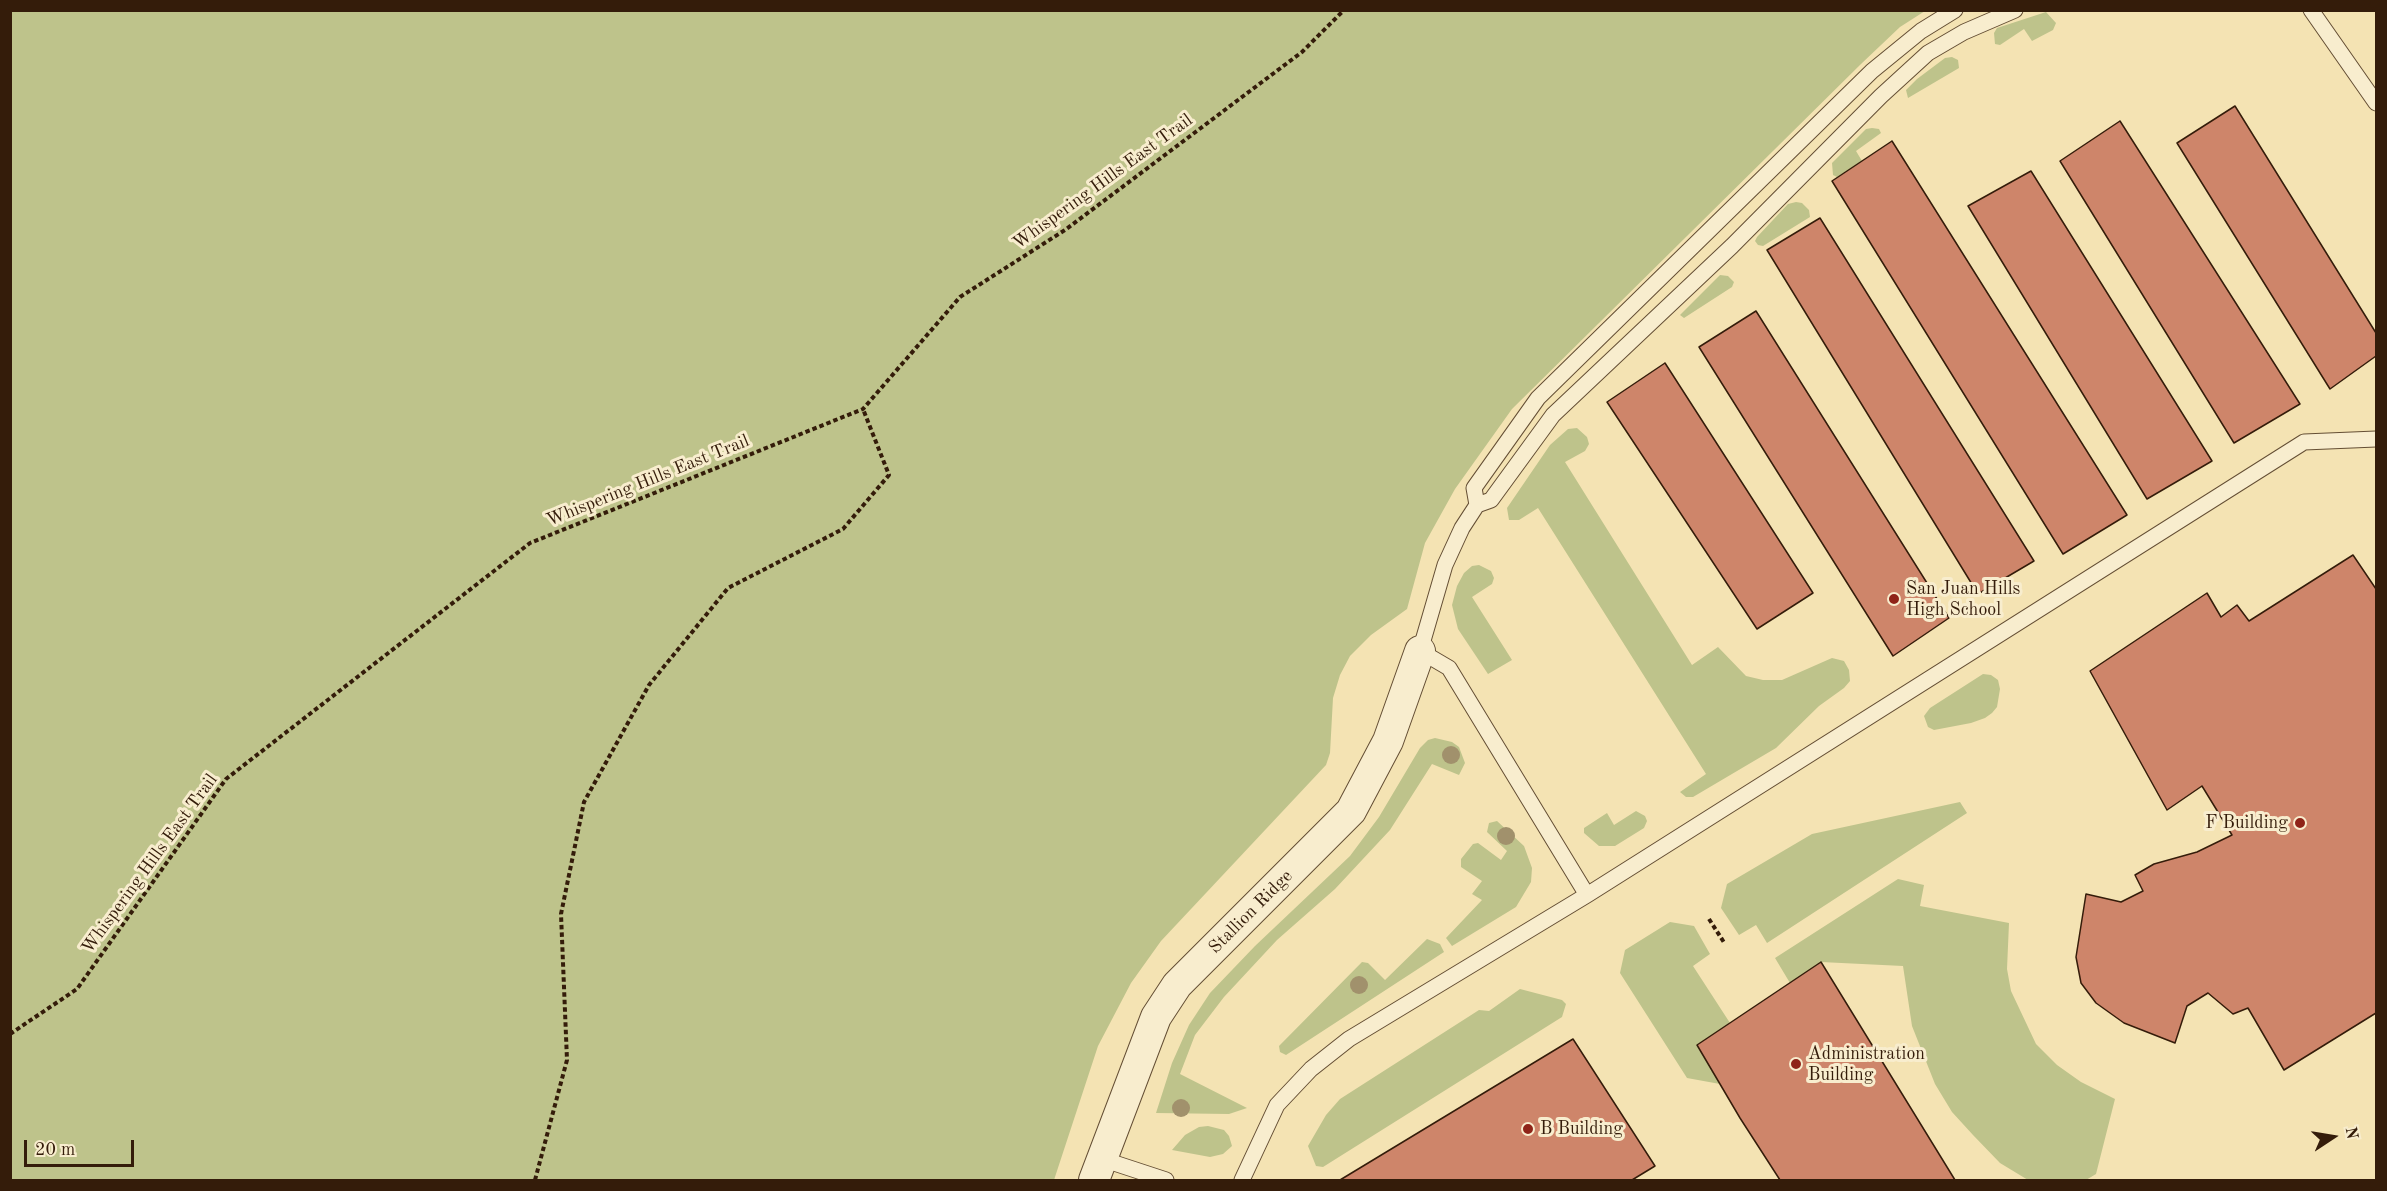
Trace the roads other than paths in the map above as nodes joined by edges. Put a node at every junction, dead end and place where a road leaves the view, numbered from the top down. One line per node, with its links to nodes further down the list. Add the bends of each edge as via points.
1 (1955, 10): 6 (lane, via 1921,31 1872,71 1538,398 1474,488)
2 (2015, 10): 6 (lane, via 1928,53 1881,96 1732,246 1553,415 1491,500)
3 (2311, 10): 4 (lane)
4 (2376, 103)
5 (2376, 439): 8 (lane, via 2304,442)
6 (1477, 506): 7 (lane, via 1445,565)
7 (1420, 651): 8 (lane, via 1449,668); 9 (street, Stallion Ridge, via 1388,741 1351,811 1177,985 1156,1017)
8 (1587, 895): 11 (lane, via 1349,1039 1311,1069 1277,1105)
9 (1098, 1170): 10 (lane)
10 (1166, 1180)
11 (1242, 1180)

